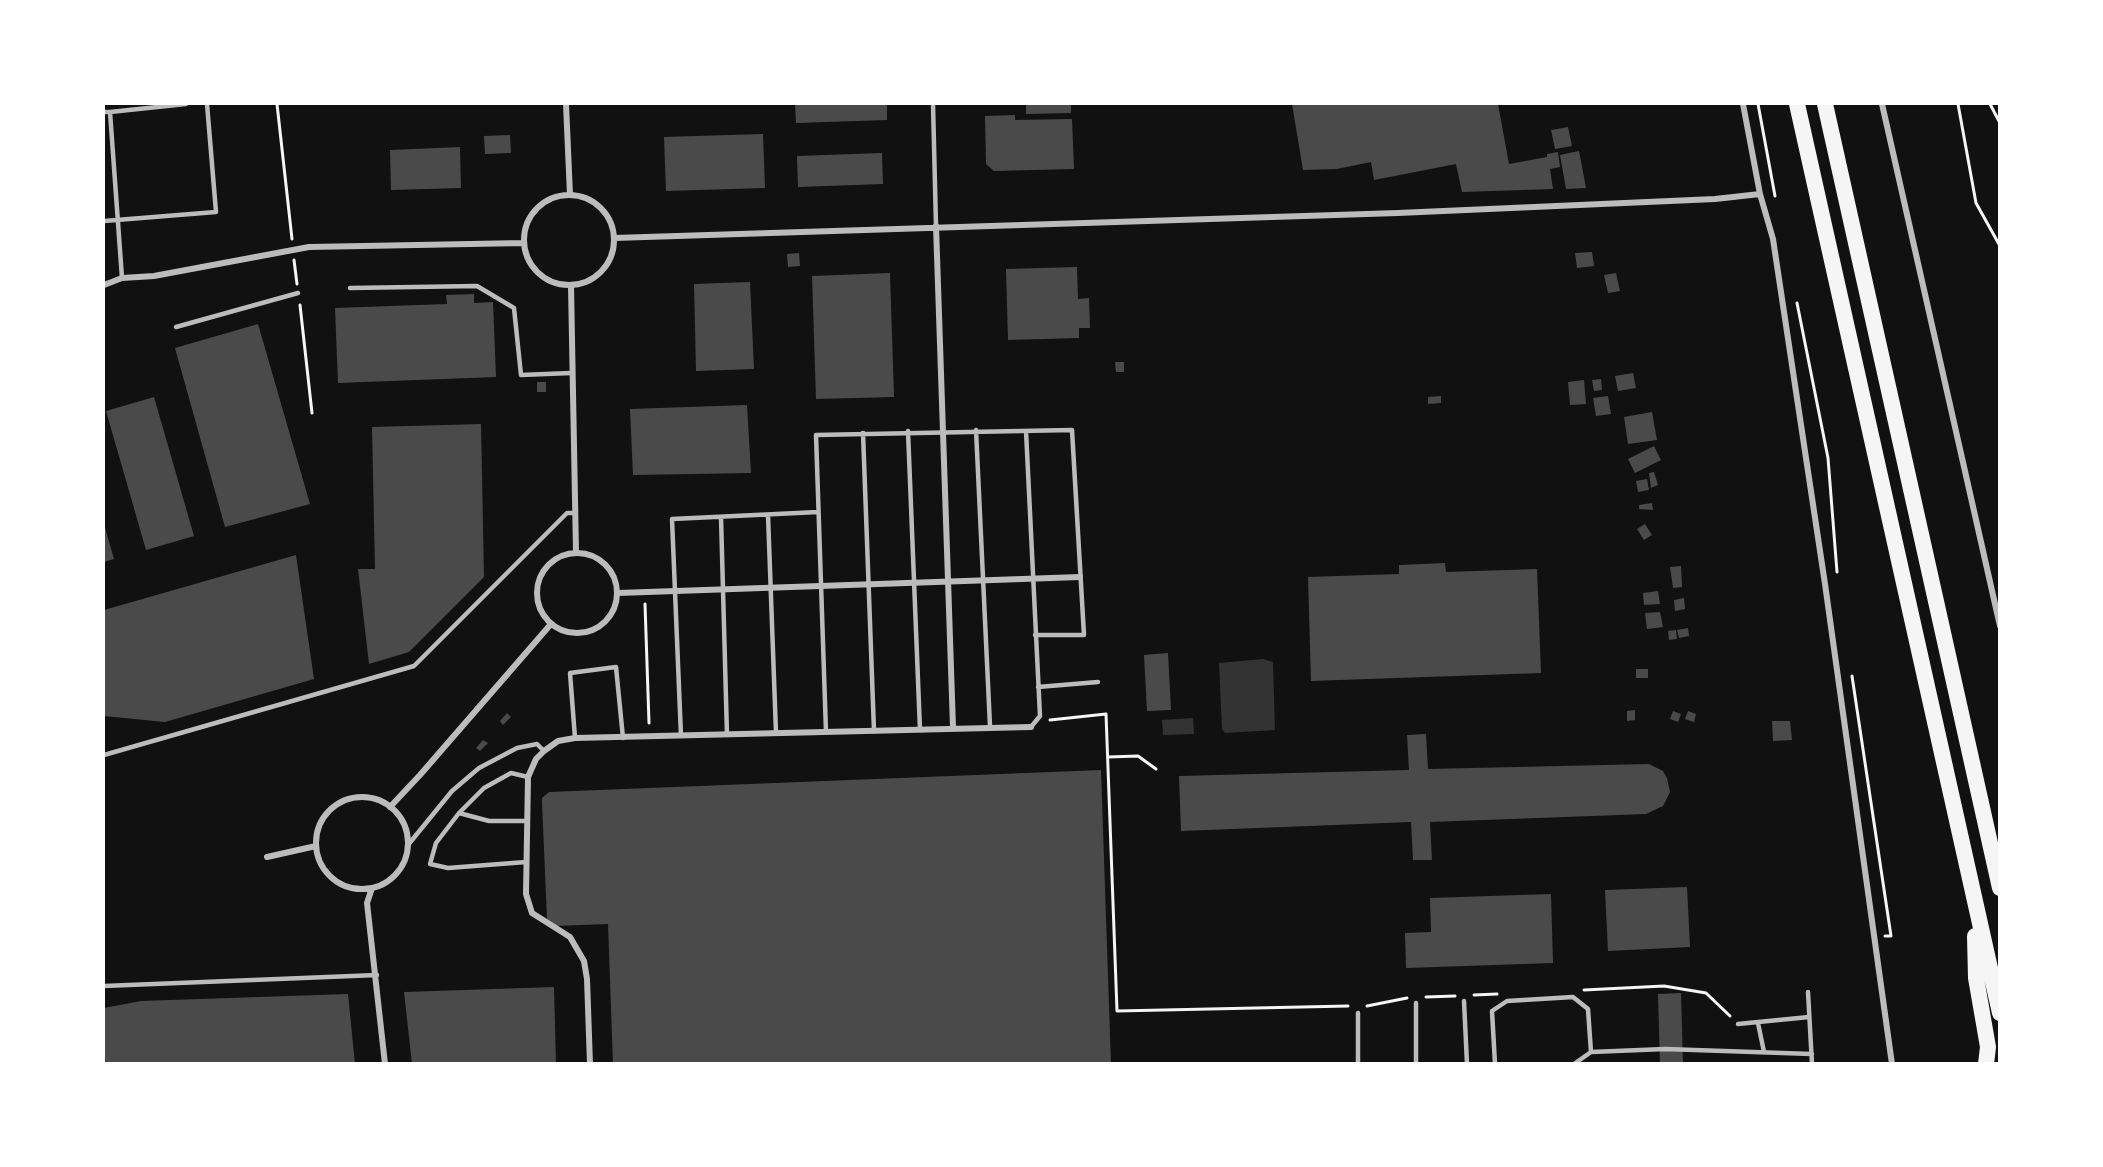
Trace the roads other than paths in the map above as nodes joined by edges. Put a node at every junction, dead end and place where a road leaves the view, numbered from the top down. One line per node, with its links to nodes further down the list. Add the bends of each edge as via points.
1 (186, 104): 10 (lane)
2 (207, 104): 13 (lane, via 216,212)
3 (566, 104): 12 (street)
4 (933, 104): 15 (lane)
5 (1743, 104): 11 (street)
6 (1797, 104): 74 (highway)
7 (1825, 104): 73 (highway)
8 (1882, 104): 47 (street)
9 (104, 112): 10 (lane)
10 (110, 112): 13 (lane)
11 (1760, 194): 15 (street, via 1704,200 1398,213); 96 (street, via 1773,239 1822,561)
12 (570, 195): 16 (street, via 594,202 605,212); 17 (street, via 539,207 530,219)
13 (118, 220): 14 (lane); 18 (lane)
14 (104, 221)
15 (936, 226): 16 (street); 27 (street)
16 (614, 238): 20 (street, via 612,255 605,267 595,278)
17 (524, 243): 18 (street, via 309,248 154,276); 20 (street, via 539,274)
18 (122, 278): 19 (street)
19 (104, 285)
20 (571, 286): 24 (street)
21 (350, 288): 24 (lane, via 477,286 514,308 521,375)
22 (298, 293): 23 (lane)
23 (176, 327)
24 (571, 373): 31 (street)
25 (976, 430): 27 (lane); 28 (lane); 37 (lane)
26 (908, 431): 27 (lane); 29 (lane); 40 (lane)
27 (944, 431): 38 (street)
28 (1026, 431): 35 (lane, via 1072,430); 36 (lane)
29 (863, 433): 30 (lane, via 816,435); 39 (lane)
30 (818, 512): 32 (lane); 41 (lane)
31 (576, 513): 34 (street); 63 (lane, via 567,513 414,666)
32 (768, 515): 33 (lane); 42 (lane)
33 (721, 517): 43 (lane); 44 (lane, via 672,519)
34 (576, 552): 45 (street, via 595,556 610,568); 46 (street, via 553,560 539,579 538,603)
35 (1080, 577): 36 (street); 48 (lane, via 1084,634)
36 (1033, 579): 37 (street); 48 (lane)
37 (982, 580): 38 (street); 51 (lane)
38 (948, 582): 40 (street); 52 (street)
39 (868, 583): 40 (street); 41 (street); 55 (lane)
40 (914, 583): 54 (lane)
41 (820, 585): 42 (street); 56 (lane)
42 (770, 588): 43 (street); 57 (lane)
43 (723, 589): 44 (street); 58 (lane)
44 (675, 590): 45 (street); 59 (lane)
45 (618, 593): 46 (street, via 610,617 600,627 575,633)
46 (551, 624): 65 (street)
47 (2000, 626)
48 (1035, 635): 50 (lane)
49 (1098, 682): 50 (lane)
50 (1038, 687): 53 (lane, via 1040,716)
51 (990, 726): 52 (street); 53 (street)
52 (953, 727): 54 (street)
53 (1031, 727)
54 (920, 730): 55 (street)
55 (874, 731): 56 (street)
56 (826, 732): 57 (street)
57 (776, 733): 58 (street)
58 (728, 735): 59 (street)
59 (681, 736): 61 (street)
60 (575, 738): 61 (street); 61 (lane, via 570,673 616,667); 62 (street, via 558,741)
61 (623, 738)
62 (544, 751): 64 (street); 68 (lane, via 537,744 517,748 479,768 452,791)
63 (104, 755)
64 (528, 777): 66 (lane, via 511,773 484,788); 67 (street)
65 (390, 807): 68 (street, via 400,817); 69 (street, via 363,797 336,805 321,823)
66 (459, 813): 67 (lane, via 489,821); 71 (lane, via 436,843 430,864 448,868)
67 (526, 821): 71 (street)
68 (408, 845): 72 (street, via 398,872)
69 (316, 846): 70 (street); 72 (street, via 329,875 357,889)
70 (267, 857)
71 (526, 862): 89 (street, via 526,894 532,913 570,937 584,961)
72 (372, 888): 75 (street, via 367,903)
73 (2000, 888)
74 (1973, 893): 81 (highway); 97 (highway, via 1976,978 1988,1047)
75 (377, 975): 76 (lane); 88 (street)
76 (104, 986)
77 (1808, 993): 82 (lane)
78 (1464, 1001): 92 (lane)
79 (1416, 1003): 91 (lane)
80 (1358, 1013): 90 (lane)
81 (2000, 1013)
82 (1809, 1017): 83 (lane); 87 (lane)
83 (1758, 1023): 84 (lane); 86 (lane)
84 (1738, 1024)
85 (1591, 1052): 86 (lane); 93 (lane, via 1588,1009 1573,997 1507,1001 1492,1011); 94 (lane)
86 (1764, 1052): 87 (lane)
87 (1812, 1054): 95 (lane)
88 (385, 1064)
89 (590, 1064)
90 (1358, 1064)
91 (1416, 1064)
92 (1467, 1064)
93 (1495, 1064)
94 (1574, 1064)
95 (1812, 1064)
96 (1892, 1064)
97 (1986, 1064)

